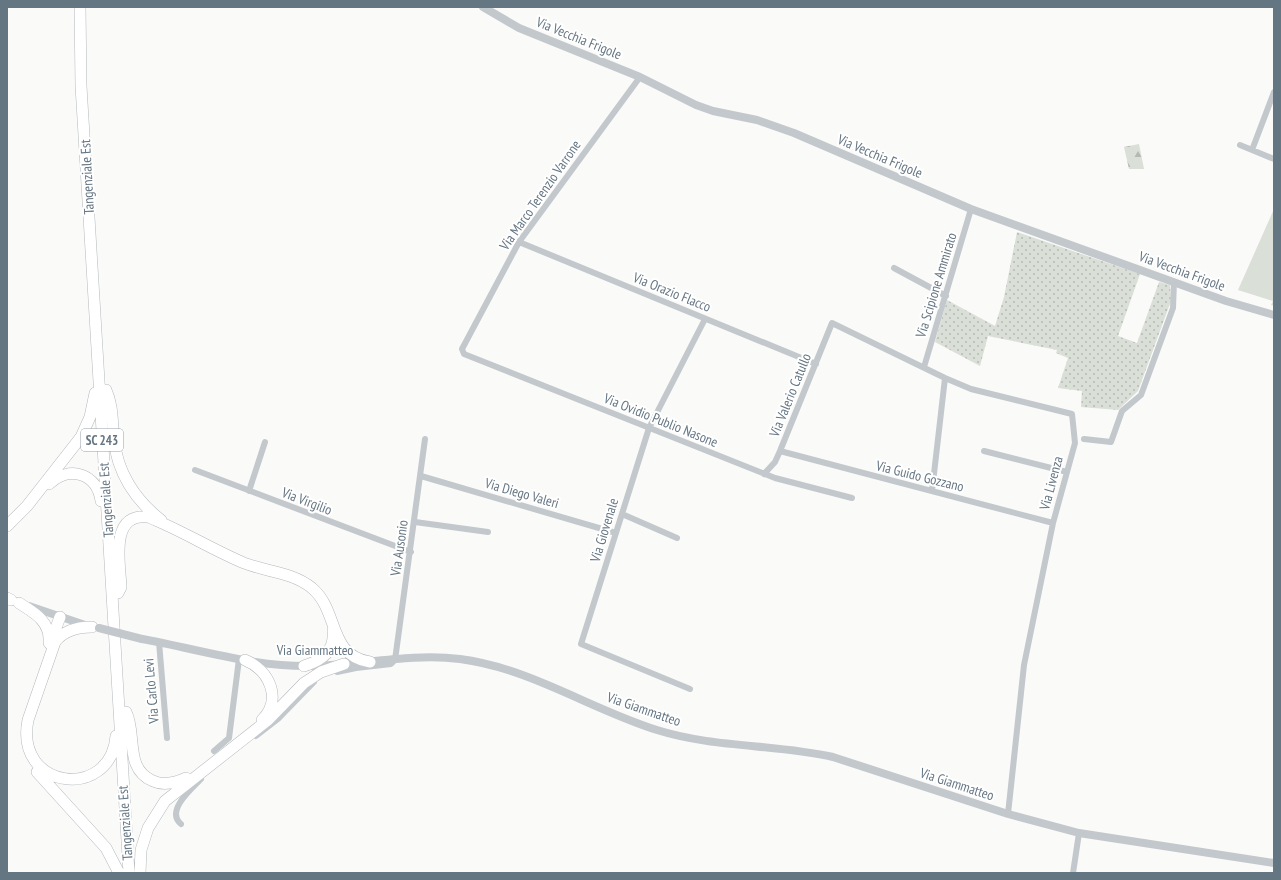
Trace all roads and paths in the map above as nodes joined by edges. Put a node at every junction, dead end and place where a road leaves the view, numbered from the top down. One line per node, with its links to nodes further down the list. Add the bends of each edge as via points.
1 (80, 7): 17 (highway, Tangenziale Est / SC 243, via 81,86)
2 (86, 7): 22 (highway, Tangenziale Est / SC 243)
3 (483, 7): 4 (street, Via Vecchia Frigole, via 519,28)
4 (640, 77): 9 (street, Via Vecchia Frigole, via 696,106 757,120 794,133); 10 (street, Via Marco Terenzio Varrone)
5 (1274, 92): 7 (street)
6 (1240, 145): 7 (street)
7 (1252, 150): 8 (street)
8 (1274, 159)
9 (971, 209): 12 (street, Via Vecchia Frigole); 13 (street, Via Scipione Ammirato)
10 (519, 242): 15 (street, Via Orazio Flacco); 18 (street, Via Marco Terenzio Varrone, via 462,349)
11 (894, 268): 13 (street)
12 (1174, 282): 14 (street, Via Vecchia Frigole); 25 (street, via 1173,308 1141,395 1122,411 1111,442)
13 (946, 296): 20 (street, Via Scipione Ammirato)
14 (1274, 315)
15 (705, 318): 19 (street, Via Orazio Flacco); 23 (street, Via Giovenale)
16 (832, 322): 19 (street, Via Valerio Catullo); 20 (street, Via Livenza)
17 (97, 347): 39 (highway, via 93,407 84,431 27,506); 46 (highway, Tangenziale Est / SC 243)
18 (464, 354): 23 (street, Via Ovidio Publio Nasone)
19 (816, 364): 27 (street, Via Valerio Catullo)
20 (924, 367): 21 (street, Via Livenza)
21 (945, 378): 30 (street, Via Livenza, via 971,389 1072,414 1075,443); 34 (street)
22 (106, 390): 40 (highway, via 111,400 116,452 126,479 142,503); 47 (highway, Tangenziale Est / SC 243)
23 (649, 428): 31 (street, Via Ovidio Publio Nasone); 36 (street, Via Giovenale)
24 (425, 438): 32 (street, Via Ausonio)
25 (1084, 439)
26 (265, 442): 33 (street)
27 (780, 451): 31 (street, Via Valerio Catullo, via 775,462); 34 (street, Via Guido Gozzano)
28 (984, 451): 30 (street)
29 (195, 470): 33 (street, Via Virgilio)
30 (1067, 472): 38 (street, Via Livenza)
31 (764, 474): 35 (street, Via Ovidio Publio Nasone)
32 (421, 476): 37 (street, Via Ausonio); 43 (street, Via Diego Valeri)
33 (249, 491): 45 (street, Via Virgilio)
34 (932, 491): 38 (street, Via Guido Gozzano)
35 (852, 498)
36 (622, 514): 43 (street, Via Giovenale); 44 (street)
37 (415, 522): 42 (street); 45 (street, Via Ausonio)
38 (1053, 523): 66 (street, Via Livenza, via 1024,665)
39 (7, 526)
40 (172, 528): 47 (highway, via 148,518 136,517 126,523 120,540 121,588); 50 (highway, via 246,564 301,581 327,606)
41 (7, 531): 46 (highway, via 56,479 72,473 83,476 92,481 100,493 107,566)
42 (488, 532)
43 (616, 532): 59 (street, Via Giovenale, via 581,644)
44 (677, 538)
45 (411, 552): 55 (street, Via Ausonio)
46 (111, 574): 60 (highway, Tangenziale Est / SC 243)
47 (118, 593): 61 (highway, Tangenziale Est / SC 243)
48 (11, 600): 49 (street, Via Giammatteo); 53 (highway, via 38,615 49,637)
49 (60, 617): 51 (street, Via Giammatteo); 53 (highway)
50 (332, 619): 56 (highway, via 336,635 344,648 356,659); 58 (highway, via 334,637 330,651 317,661)
51 (95, 628): 52 (street, Via Giammatteo, bridge); 53 (highway, via 80,627 65,633)
52 (159, 642): 54 (street, Via Giammatteo); 63 (street, Via Carlo Levi)
53 (50, 650): 60 (highway, via 26,728 30,754 46,773 68,780 87,777 102,767 114,748); 70 (highway, via 24,723 23,740 27,756 35,769 106,848)
54 (242, 659): 58 (street, Via Giammatteo); 61 (highway, via 260,668 269,680 272,694 268,711 260,721 179,781 167,784 155,782 141,773 134,759); 64 (street, via 229,738)
55 (395, 660): 56 (street, Via Giammatteo); 62 (street, via 387,665 344,670 316,680 278,719); 66 (street, Via Giammatteo, via 445,658 489,664 526,676 658,731 714,742 812,752)
56 (370, 662): 57 (street, Via Giammatteo)
57 (344, 664): 58 (street, Via Giammatteo); 65 (highway, via 309,679 268,720)
58 (304, 666)
59 (690, 689)
60 (118, 690): 71 (highway, Tangenziale Est / SC 243)
61 (126, 712): 72 (highway, Tangenziale Est / SC 243)
62 (256, 736)
63 (167, 738)
64 (214, 751)
65 (208, 769): 67 (street, via 176,809 176,816); 73 (highway, via 172,794 154,815 141,850)
66 (1008, 814): 68 (street, Via Giammatteo)
67 (181, 824)
68 (1079, 833): 69 (street, Via Giammatteo); 74 (street)
69 (1274, 862)
70 (119, 873)
71 (128, 873)
72 (135, 873)
73 (140, 873)
74 (1073, 873)

